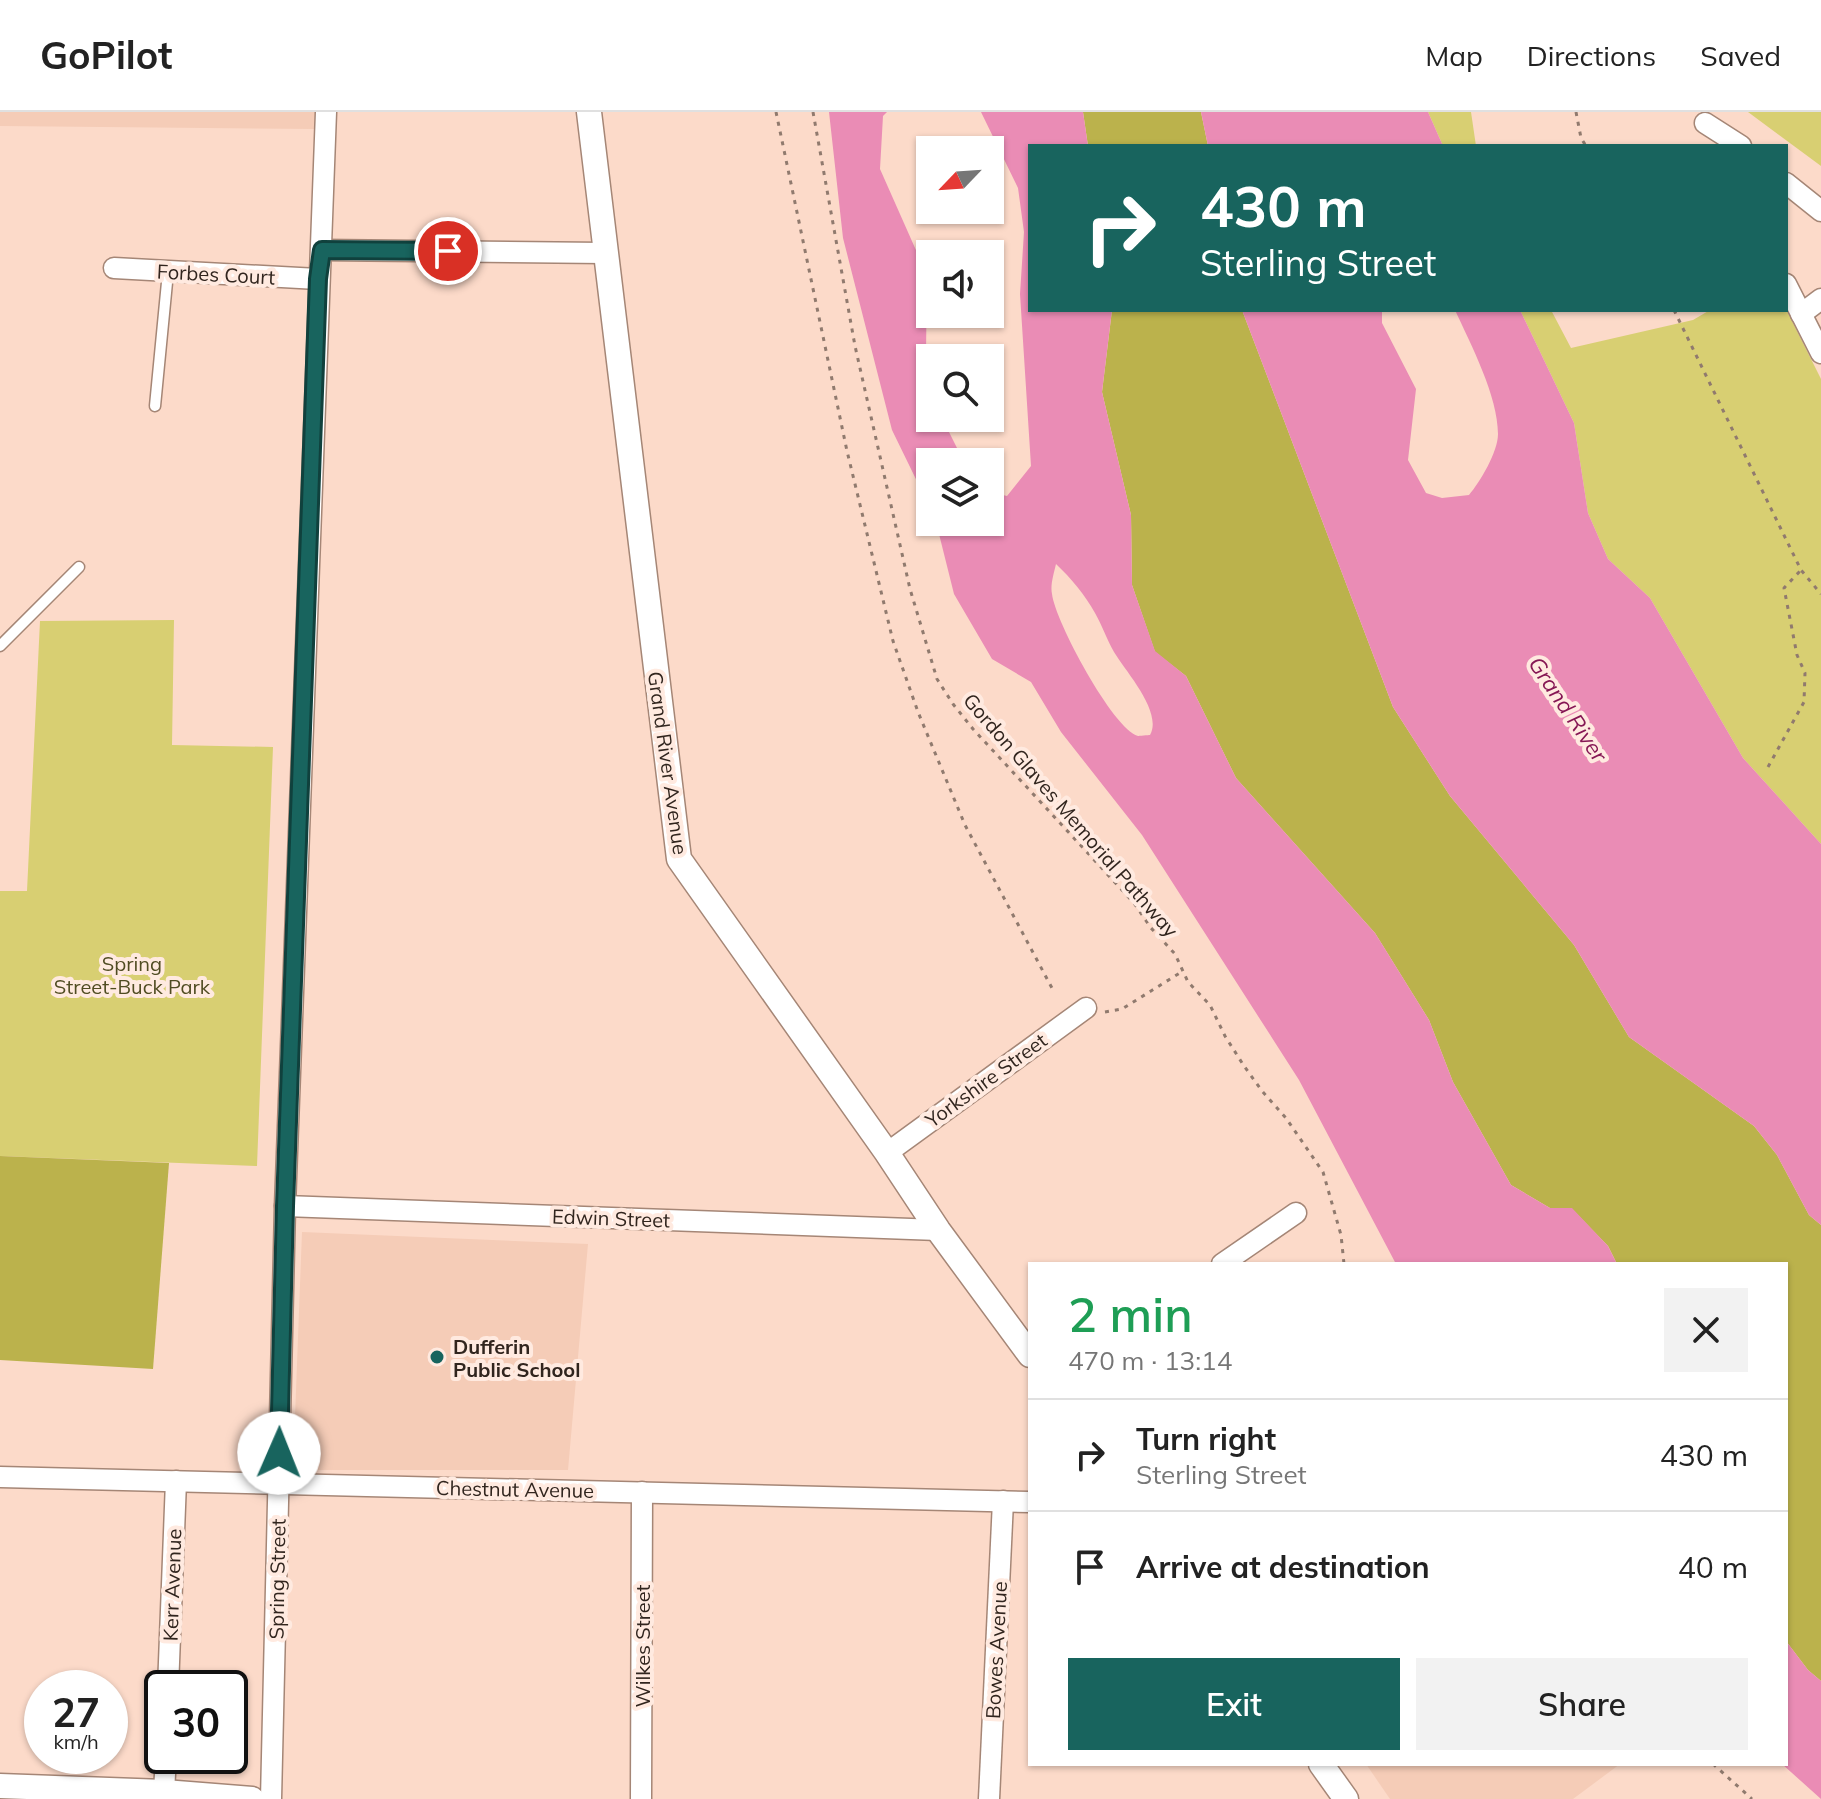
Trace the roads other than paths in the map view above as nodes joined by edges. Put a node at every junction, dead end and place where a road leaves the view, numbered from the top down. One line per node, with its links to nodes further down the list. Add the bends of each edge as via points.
1 (326, 112): 8 (street, Spring Street)
2 (589, 112): 9 (street, Grand River Avenue)
3 (1703, 117): 4 (street); 5 (street)
4 (1716, 144)
5 (1738, 144)
6 (1788, 185): 7 (street)
7 (1821, 211)
8 (322, 250): 9 (street); 12 (street, Spring Street)
9 (604, 253): 22 (street, Grand River Avenue, via 679,859)
10 (114, 268): 11 (street, Forbes Court)
11 (168, 272): 12 (street, Forbes Court); 18 (lane)
12 (318, 279): 23 (street, Spring Street)
13 (1788, 288): 15 (street)
14 (1821, 299): 15 (street)
15 (1801, 314): 16 (street); 17 (street)
16 (1821, 346)
17 (1821, 353)
18 (155, 406)
19 (79, 567): 20 (lane)
20 (0, 646)
21 (1086, 1008): 22 (street, Yorkshire Street)
22 (887, 1153): 25 (street, Grand River Avenue)
23 (285, 1206): 25 (street, Edwin Street); 30 (street, Spring Street)
24 (1296, 1213): 26 (street)
25 (938, 1230): 27 (street, Grand River Avenue)
26 (1225, 1262)
27 (1028, 1352)
28 (0, 1477): 29 (street, Chestnut Avenue)
29 (176, 1481): 30 (street, Chestnut Avenue); 34 (street, Kerr Avenue)
30 (279, 1484): 31 (street, Chestnut Avenue); 40 (street, Spring Street)
31 (642, 1492): 32 (street, Chestnut Avenue); 41 (street, Wilkes Street)
32 (1003, 1501): 33 (street, Chestnut Avenue); 42 (street, Bowes Avenue)
33 (1028, 1502)
34 (169, 1670)
35 (1322, 1766): 43 (street)
36 (165, 1774): 38 (street)
37 (0, 1786): 38 (street)
38 (164, 1792): 39 (street)
39 (252, 1799)
40 (271, 1799)
41 (641, 1799)
42 (989, 1799)
43 (1346, 1799)

